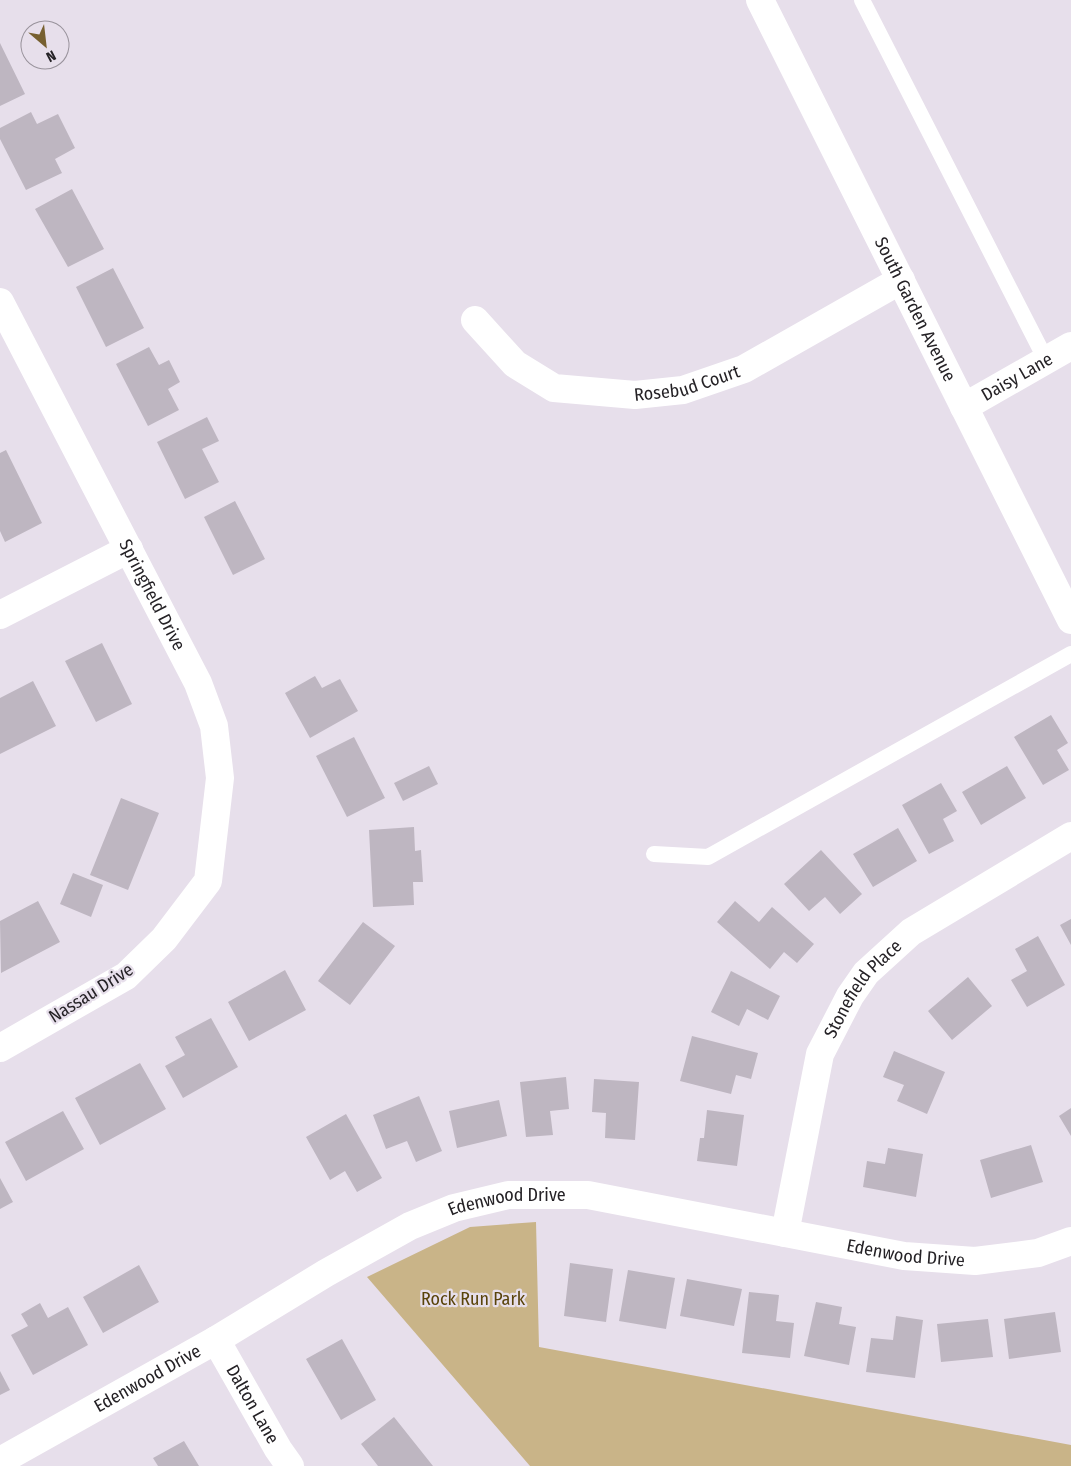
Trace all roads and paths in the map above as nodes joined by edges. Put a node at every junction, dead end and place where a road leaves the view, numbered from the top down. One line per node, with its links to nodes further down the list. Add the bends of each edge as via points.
1 (760, 0): 3 (street, South Garden Avenue)
2 (862, 0): 7 (lane)
3 (901, 280): 5 (street, Rosebud Court, via 744,369 683,390 635,395 554,388 515,364); 8 (street, South Garden Avenue)
4 (0, 302): 9 (street, Springfield Drive)
5 (475, 320)
6 (1071, 346): 7 (street, Daisy Lane)
7 (1046, 360): 8 (street, Daisy Lane)
8 (964, 407): 11 (street, South Garden Avenue)
9 (128, 549): 10 (street); 15 (street, Springfield Drive, via 198,683 214,726 220,778 218,808 208,881)
10 (0, 615)
11 (1071, 620)
12 (1071, 654): 14 (lane, via 708,858)
13 (1071, 836): 17 (street, Stonefield Place, via 911,932 850,996 820,1054)
14 (654, 854)
15 (191, 904): 16 (street, Nassau Drive, via 164,939 126,976)
16 (0, 1048)
17 (785, 1233): 18 (street, Edenwood Drive, via 904,1256 975,1262 1038,1253); 19 (street, Edenwood Drive, via 588,1196 508,1196 454,1208 410,1226)
18 (1071, 1241)
19 (216, 1340): 20 (street, Edenwood Drive); 21 (street, Dalton Lane)
20 (0, 1462)
21 (290, 1466)

